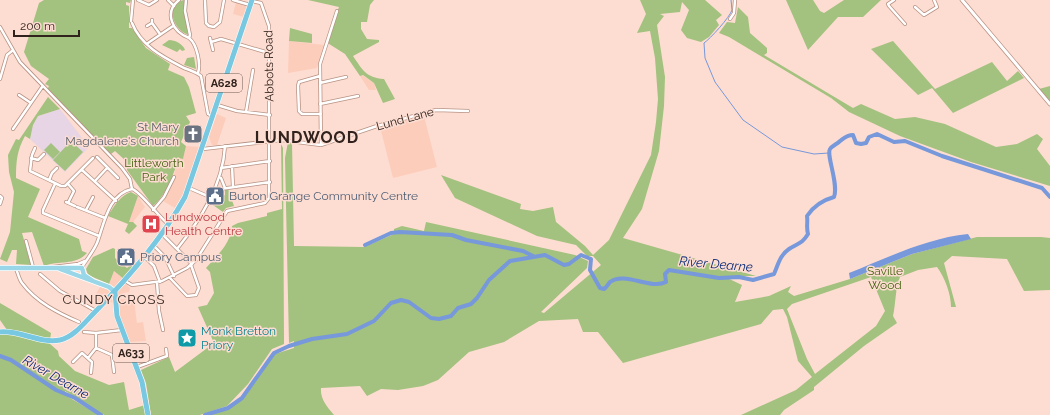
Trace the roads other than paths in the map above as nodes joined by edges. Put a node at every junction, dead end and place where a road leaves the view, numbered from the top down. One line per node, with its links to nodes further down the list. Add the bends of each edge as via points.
1 (133, 0): 28 (street, via 131,22 140,39)
2 (138, 0): 3 (street, via 149,5)
3 (157, 0)
4 (168, 0): 16 (street)
5 (179, 0): 16 (street)
6 (186, 0): 25 (street)
7 (205, 0): 8 (street, via 206,23 214,27 220,22)
8 (224, 0)
9 (233, 0): 14 (street)
10 (735, 0): 19 (street, via 734,14)
11 (894, 0): 20 (street, via 888,4)
12 (934, 0): 17 (street, via 937,7 928,14 924,15)
13 (962, 0): 45 (street)
14 (241, 1): 15 (street)
15 (251, 2): 29 (highway, A628); 32 (street, Abbots Road, via 261,3 267,16)
16 (174, 6): 22 (street, via 171,15)
17 (915, 7)
18 (336, 11): 36 (street, via 320,64)
19 (730, 19)
20 (905, 24)
21 (147, 26): 24 (street, via 152,22)
22 (173, 26): 24 (street); 25 (street)
23 (0, 27): 31 (street)
24 (160, 34): 28 (street)
25 (189, 38): 35 (street, via 193,43 200,68)
26 (210, 38): 27 (street)
27 (211, 42): 29 (street, via 221,39); 30 (street)
28 (148, 43): 35 (street, via 152,49 167,59)
29 (237, 45): 32 (street); 46 (highway, A628)
30 (213, 50)
31 (12, 51): 33 (street, via 7,55); 40 (street)
32 (269, 53): 50 (street, Abbots Road)
33 (1, 70): 38 (street)
34 (253, 70): 48 (street)
35 (198, 73): 51 (street, via 201,76 208,114)
36 (320, 76): 39 (street); 49 (street, via 299,82 298,86 299,111 302,114)
37 (346, 77): 39 (street)
38 (0, 79)
39 (320, 83): 44 (street)
40 (42, 87): 43 (street); 79 (street, via 122,168 130,179)
41 (19, 95): 43 (street)
42 (358, 96): 44 (street)
43 (30, 103): 52 (street)
44 (320, 104): 49 (street)
45 (1050, 104)
46 (217, 105): 48 (street); 51 (highway, A628)
47 (468, 111): 54 (street, Lund Lane, via 436,110)
48 (246, 112): 50 (street)
49 (321, 114): 54 (street)
50 (270, 115): 53 (street, Abbots Road)
51 (213, 117): 57 (highway, A628)
52 (14, 129)
53 (270, 140): 54 (street, Lund Lane); 55 (street, Lund Lane); 62 (street, Abbots Road)
54 (321, 145)
55 (225, 146): 57 (street, Lund Lane); 66 (street)
56 (35, 148): 60 (street)
57 (202, 149): 77 (highway, A628)
58 (44, 154): 60 (street, via 38,160)
59 (97, 157): 65 (street)
60 (31, 158): 71 (street, via 30,172)
61 (93, 158): 67 (street)
62 (270, 161): 63 (street); 73 (street, Abbots Road)
63 (232, 166): 66 (street); 76 (street)
64 (57, 168): 71 (street)
65 (107, 168): 69 (street); 72 (street)
66 (221, 168): 80 (street)
67 (82, 170): 72 (street); 75 (street)
68 (174, 177): 89 (street, via 164,197)
69 (118, 178)
70 (221, 178): 78 (street)
71 (49, 180): 74 (street)
72 (95, 181): 86 (street)
73 (270, 182): 76 (street); 99 (street, Abbots Road, via 268,201 261,205 227,210)
74 (56, 184): 75 (street); 93 (street, via 43,213)
75 (68, 184): 81 (street)
76 (233, 187): 78 (street)
77 (189, 188): 85 (street); 91 (highway, A628)
78 (225, 188): 80 (street)
79 (132, 189): 86 (street); 89 (street, via 139,192)
80 (213, 190): 85 (street)
81 (74, 191): 82 (street); 88 (street, via 67,202)
82 (78, 192)
83 (0, 196): 87 (street)
84 (93, 197): 88 (street)
85 (210, 197): 96 (street)
86 (116, 201): 90 (street)
87 (0, 204)
88 (86, 210): 90 (street)
89 (153, 210): 91 (street)
90 (105, 218): 93 (street)
91 (168, 224): 95 (highway, A628)
92 (163, 235): 96 (street)
93 (99, 236): 98 (street)
94 (26, 241): 103 (street)
95 (152, 245): 97 (highway, A628); 108 (street, via 165,257)
96 (177, 249): 99 (street)
97 (144, 256): 110 (highway, A628); 112 (street, via 154,266)
98 (90, 257): 104 (street, via 81,264); 106 (street)
99 (192, 264): 108 (street); 109 (street, via 199,288 196,295 187,296)
100 (0, 265): 102 (main road)
101 (0, 268): 102 (main road)
102 (15, 268): 103 (main road); 115 (street, via 22,282 39,300 56,312)
103 (33, 268): 104 (main road)
104 (48, 268): 105 (main road)
105 (58, 268): 106 (main road); 111 (main road)
106 (82, 268): 111 (main road, via 84,275)
107 (40, 274): 114 (street, via 60,291)
108 (174, 276): 109 (street)
109 (170, 278): 112 (street)
110 (125, 281): 112 (street, via 132,285); 113 (highway, A628)
111 (93, 282): 113 (main road)
112 (159, 282): 117 (street, via 159,311)
113 (115, 292): 114 (highway, A628); 116 (highway, A633, via 117,316)
114 (96, 311): 118 (highway, A628, via 71,335 61,340 49,341)
115 (79, 322)
116 (122, 330): 120 (street); 125 (highway, A633)
117 (163, 330)
118 (0, 332)
119 (84, 332): 120 (street)
120 (96, 333): 121 (street)
121 (96, 348): 123 (street); 126 (street, via 109,351)
122 (166, 349): 125 (street, via 167,356)
123 (88, 358): 124 (street, via 81,352); 127 (street, via 92,362)
124 (73, 362)
125 (137, 368): 128 (highway, A633, via 144,389)
126 (114, 372)
127 (91, 373)
128 (148, 415)

